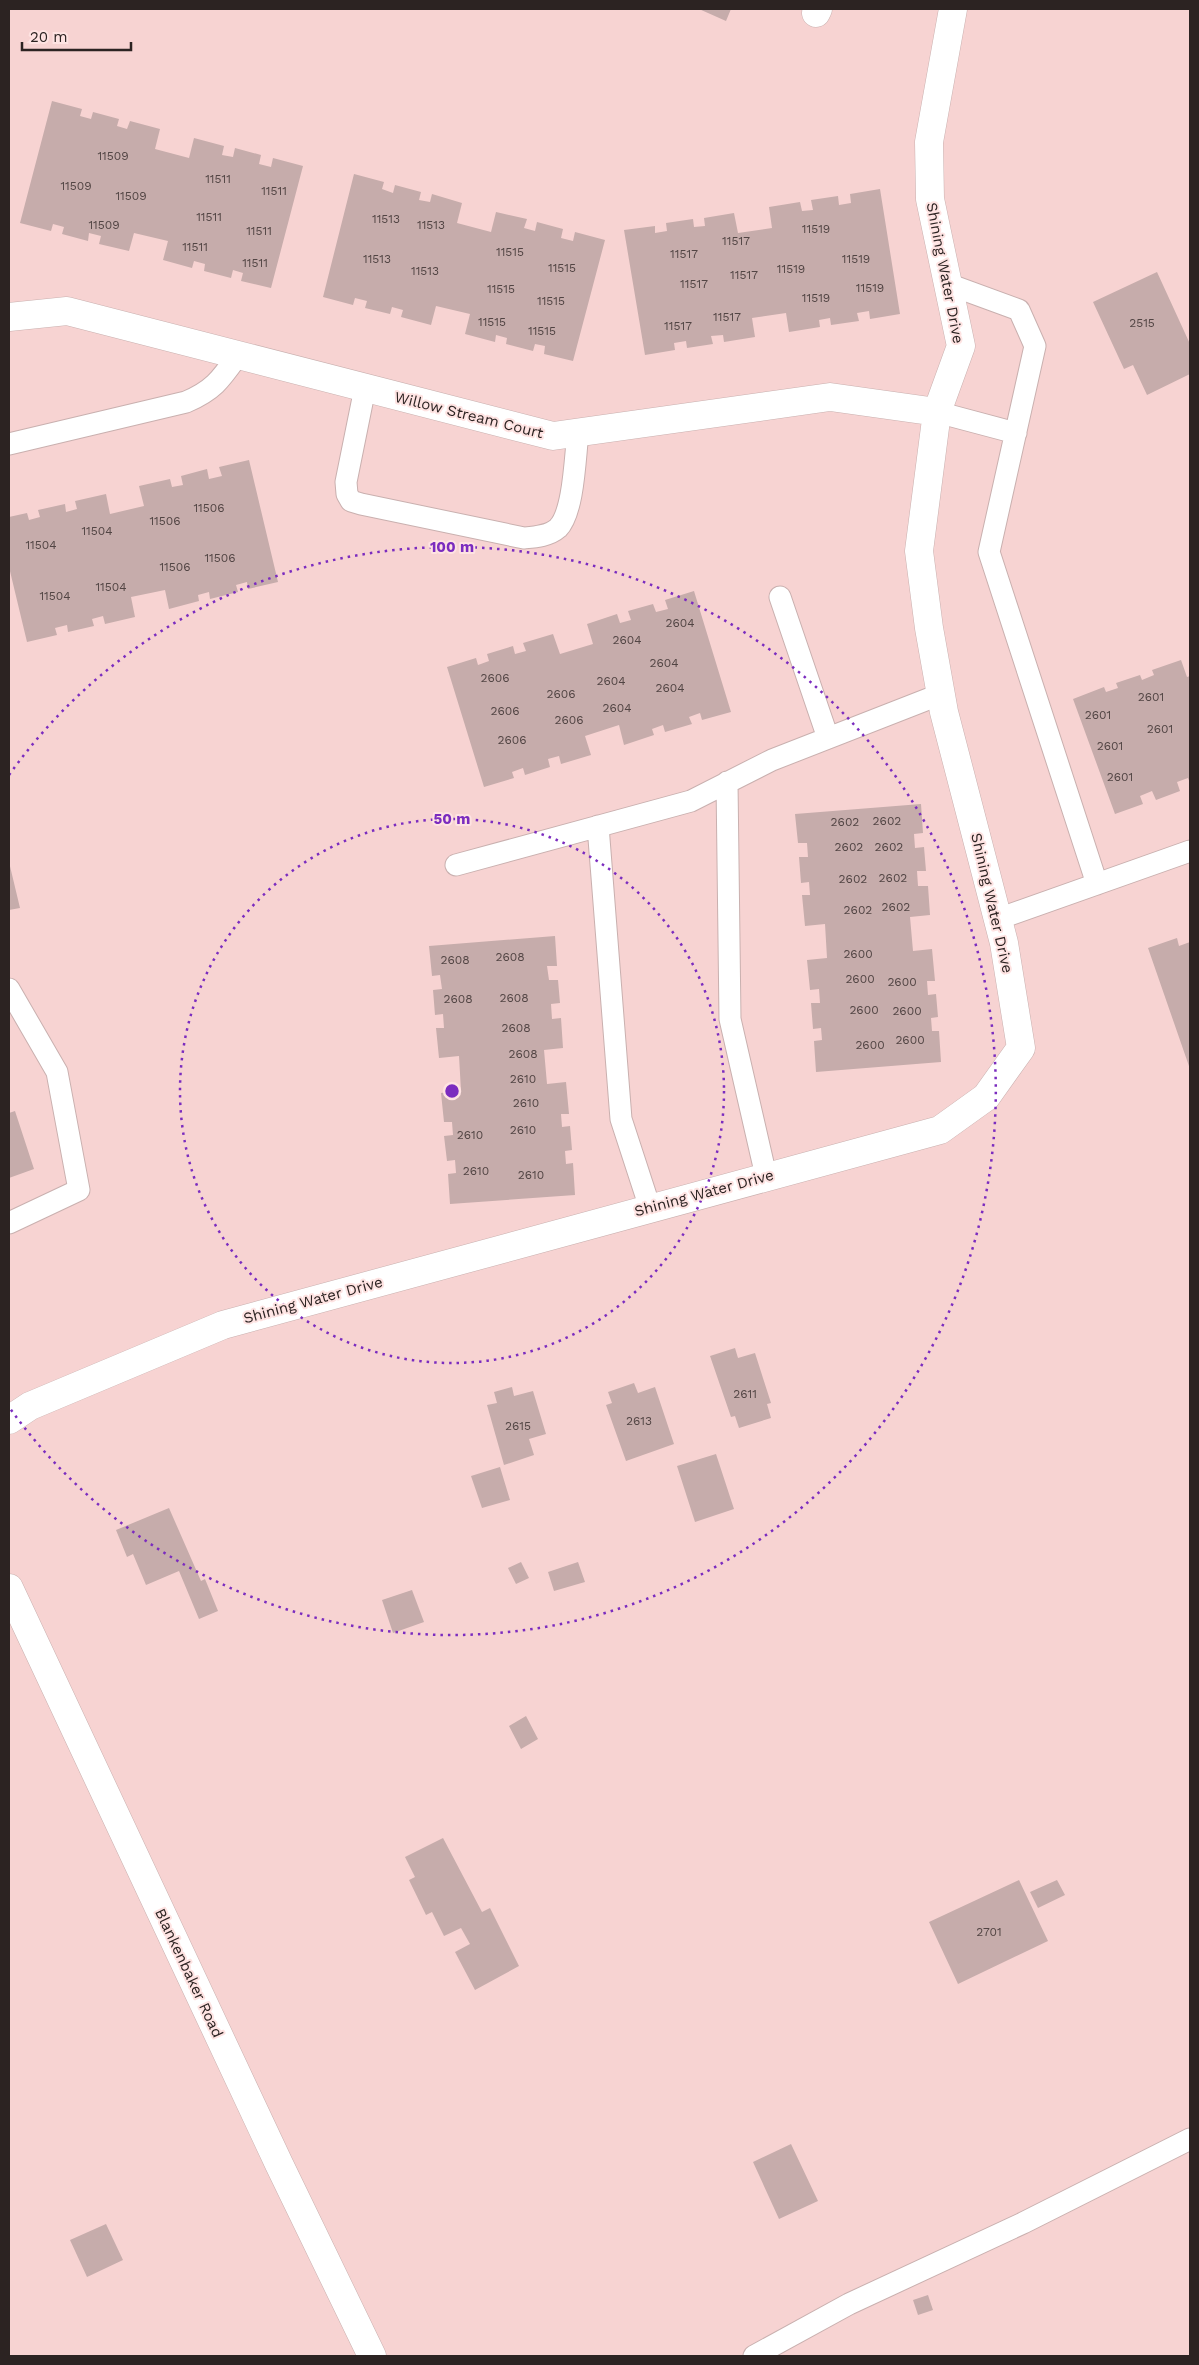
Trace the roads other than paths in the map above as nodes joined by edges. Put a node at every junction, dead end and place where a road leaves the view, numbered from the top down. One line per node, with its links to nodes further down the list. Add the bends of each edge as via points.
1 (953, 9): 2 (street, Shining Water Drive, via 929,142 930,199)
2 (948, 284): 6 (street, Shining Water Drive, via 961,346); 8 (lane, via 1019,310 1035,346)
3 (9, 317): 4 (street, Willow Stream Court, via 67,311)
4 (238, 355): 5 (street, Willow Stream Court); 9 (lane, via 218,384 186,402)
5 (365, 388): 7 (street, Willow Stream Court, via 553,436); 7 (lane, via 346,482 351,501 524,538 538,537 557,529 564,520)
6 (937, 412): 7 (street, Willow Stream Court, via 830,397); 8 (lane); 11 (street, Shining Water Drive, via 919,551)
7 (578, 432)
8 (1016, 433): 17 (lane, via 989,552)
9 (9, 444)
10 (780, 597): 12 (lane)
11 (941, 694): 12 (lane); 18 (street, Shining Water Drive)
12 (828, 738): 13 (lane)
13 (727, 782): 14 (lane, via 691,801); 20 (lane, via 730,1019)
14 (598, 826): 16 (lane); 21 (lane, via 621,1119)
15 (1190, 851): 17 (lane)
16 (456, 866)
17 (1097, 884): 18 (lane)
18 (998, 919): 20 (street, Shining Water Drive, via 1021,1048 986,1097 940,1130)
19 (9, 989): 22 (lane, via 57,1072 79,1190)
20 (766, 1176): 21 (street, Shining Water Drive)
21 (650, 1208): 23 (street, Shining Water Drive, via 223,1325 30,1406)
22 (9, 1223)
23 (9, 1420)
24 (9, 1588): 26 (street, Blankenbaker Road)
25 (1190, 2139): 27 (lane, via 1023,2223 849,2304)
26 (372, 2356)
27 (754, 2356)

